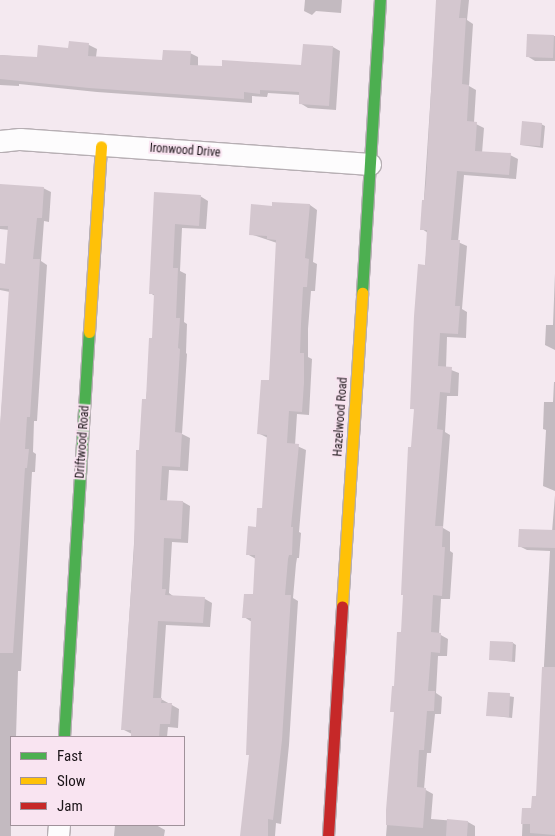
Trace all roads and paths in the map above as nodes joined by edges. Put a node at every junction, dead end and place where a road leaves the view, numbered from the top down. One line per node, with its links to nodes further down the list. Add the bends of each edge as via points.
1 (380, 0): 4 (street, Hazelwood Road)
2 (0, 141): 3 (street, Ironwood Drive)
3 (101, 146): 4 (street, Ironwood Drive); 5 (street, Driftwood Road)
4 (370, 164): 6 (street, Hazelwood Road)
5 (64, 736)
6 (328, 836)

